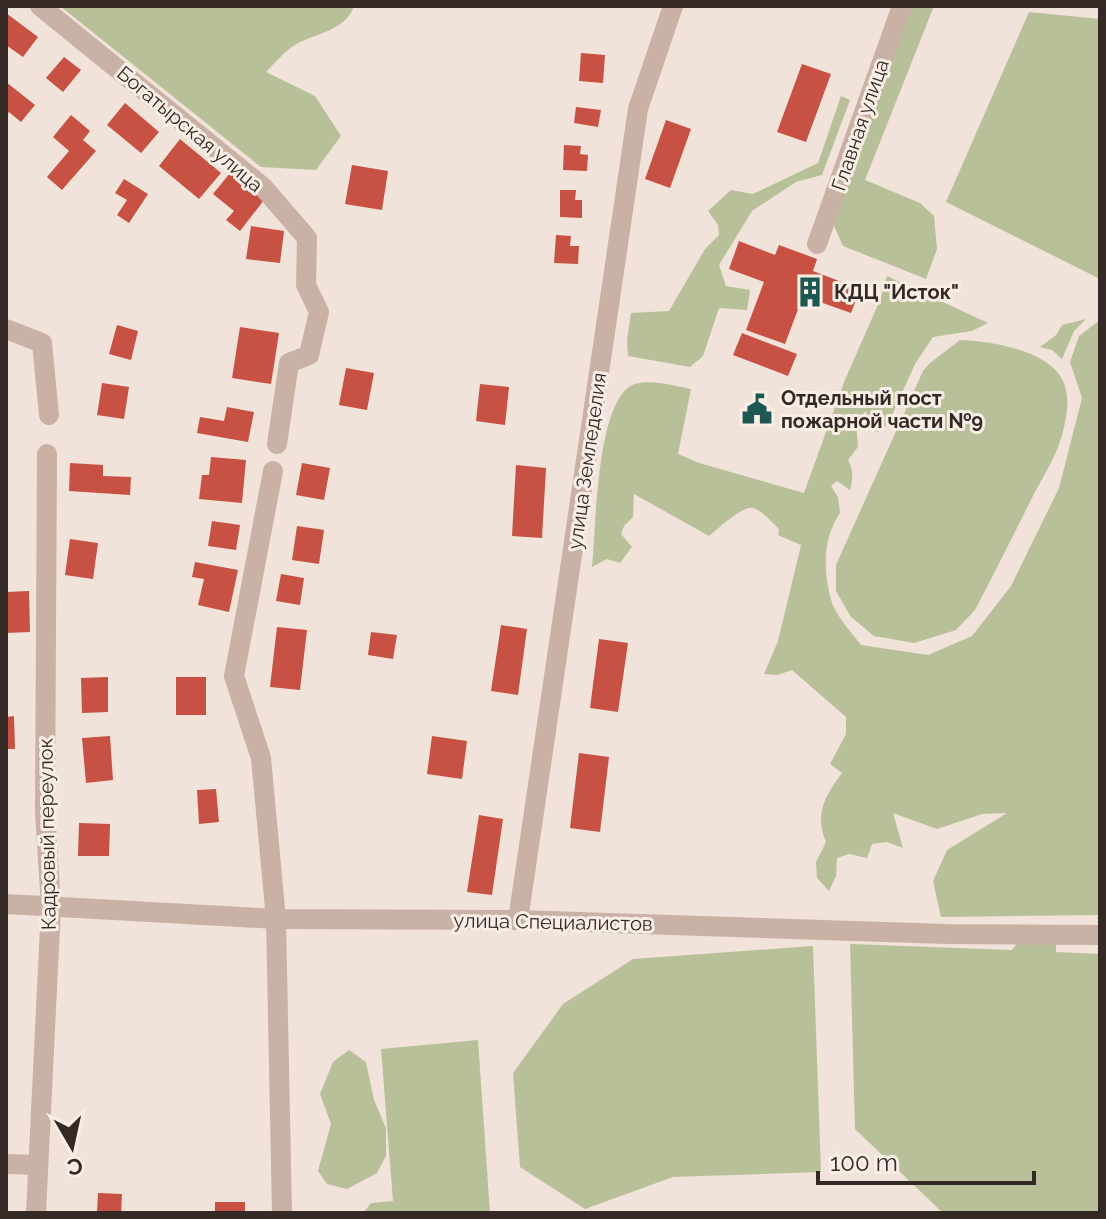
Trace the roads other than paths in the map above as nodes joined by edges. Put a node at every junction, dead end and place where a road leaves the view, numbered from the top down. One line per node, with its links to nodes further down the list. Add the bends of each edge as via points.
1 (40, 6): 7 (street, Богатырская улица, via 263,187 307,238 306,285 319,312 309,355 289,363)
2 (673, 6): 13 (street, улица Земледелия, via 638,109)
3 (902, 6): 4 (street, Главная улица)
4 (817, 244)
5 (6, 329): 6 (street, via 42,343)
6 (49, 415)
7 (277, 444)
8 (47, 454): 11 (street, Кадровый переулок, via 45,811)
9 (273, 471): 12 (street, via 234,676 261,758)
10 (6, 904): 11 (street, улица Специалистов)
11 (51, 907): 12 (street, улица Специалистов); 16 (street, Кадровый переулок)
12 (276, 919): 13 (street, улица Специалистов); 18 (street)
13 (518, 920): 14 (street, улица Специалистов)
14 (1100, 935)
15 (6, 1164): 16 (street)
16 (37, 1165): 17 (street, Кадровый переулок)
17 (36, 1213)
18 (282, 1213)

